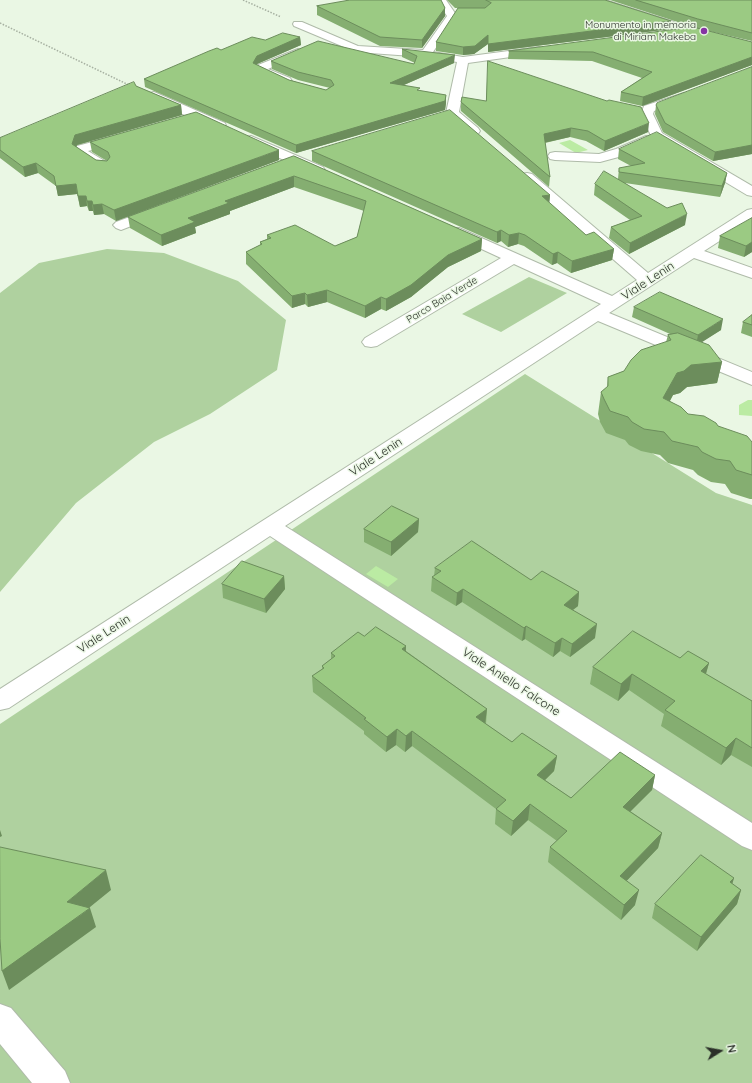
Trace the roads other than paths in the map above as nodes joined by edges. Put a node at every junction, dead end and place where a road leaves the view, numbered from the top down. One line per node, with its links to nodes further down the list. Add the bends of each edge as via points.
1 (441, 0): 3 (street)
2 (594, 0): 6 (street)
3 (451, 12): 4 (street); 11 (street, via 452,16)
4 (464, 12)
5 (298, 24): 8 (street)
6 (692, 31): 7 (street); 9 (street)
7 (666, 34)
8 (328, 38): 11 (street, via 356,49); 13 (street, via 262,67 264,73)
9 (752, 46)
10 (549, 49): 12 (street)
11 (426, 54): 12 (street)
12 (463, 60): 17 (street)
13 (294, 84)
14 (142, 91): 19 (street)
15 (696, 92): 18 (street, via 648,109)
16 (632, 109): 18 (street)
17 (452, 113): 20 (street); 24 (street)
18 (647, 113): 22 (street)
19 (198, 116): 21 (street); 27 (street)
20 (438, 118)
21 (178, 122)
22 (656, 135): 26 (street, via 621,152 600,158); 32 (street)
23 (129, 136): 28 (street, via 82,149 85,156)
24 (482, 139)
25 (318, 153): 27 (street)
26 (555, 156)
27 (295, 160): 29 (street); 31 (street)
28 (103, 166)
29 (274, 168)
30 (518, 170): 40 (street)
31 (332, 176)
32 (752, 192)
33 (172, 206): 35 (street)
34 (752, 213): 37 (street, Viale Lenin)
35 (121, 225)
36 (441, 225): 38 (street)
37 (692, 252): 39 (street); 40 (street, Viale Lenin)
38 (514, 257): 41 (street); 43 (street, Parco Baia Verde)
39 (752, 274)
40 (648, 281): 41 (street, Viale Lenin)
41 (613, 303): 42 (street, Viale Lenin)
42 (596, 314): 44 (street); 45 (street, Viale Lenin)
43 (371, 342)
44 (752, 379)
45 (269, 526): 46 (street, Viale Lenin); 47 (street, Viale Aniello Falcone)
46 (0, 701)
47 (752, 838)
48 (0, 1019): 49 (street)
49 (53, 1083)

